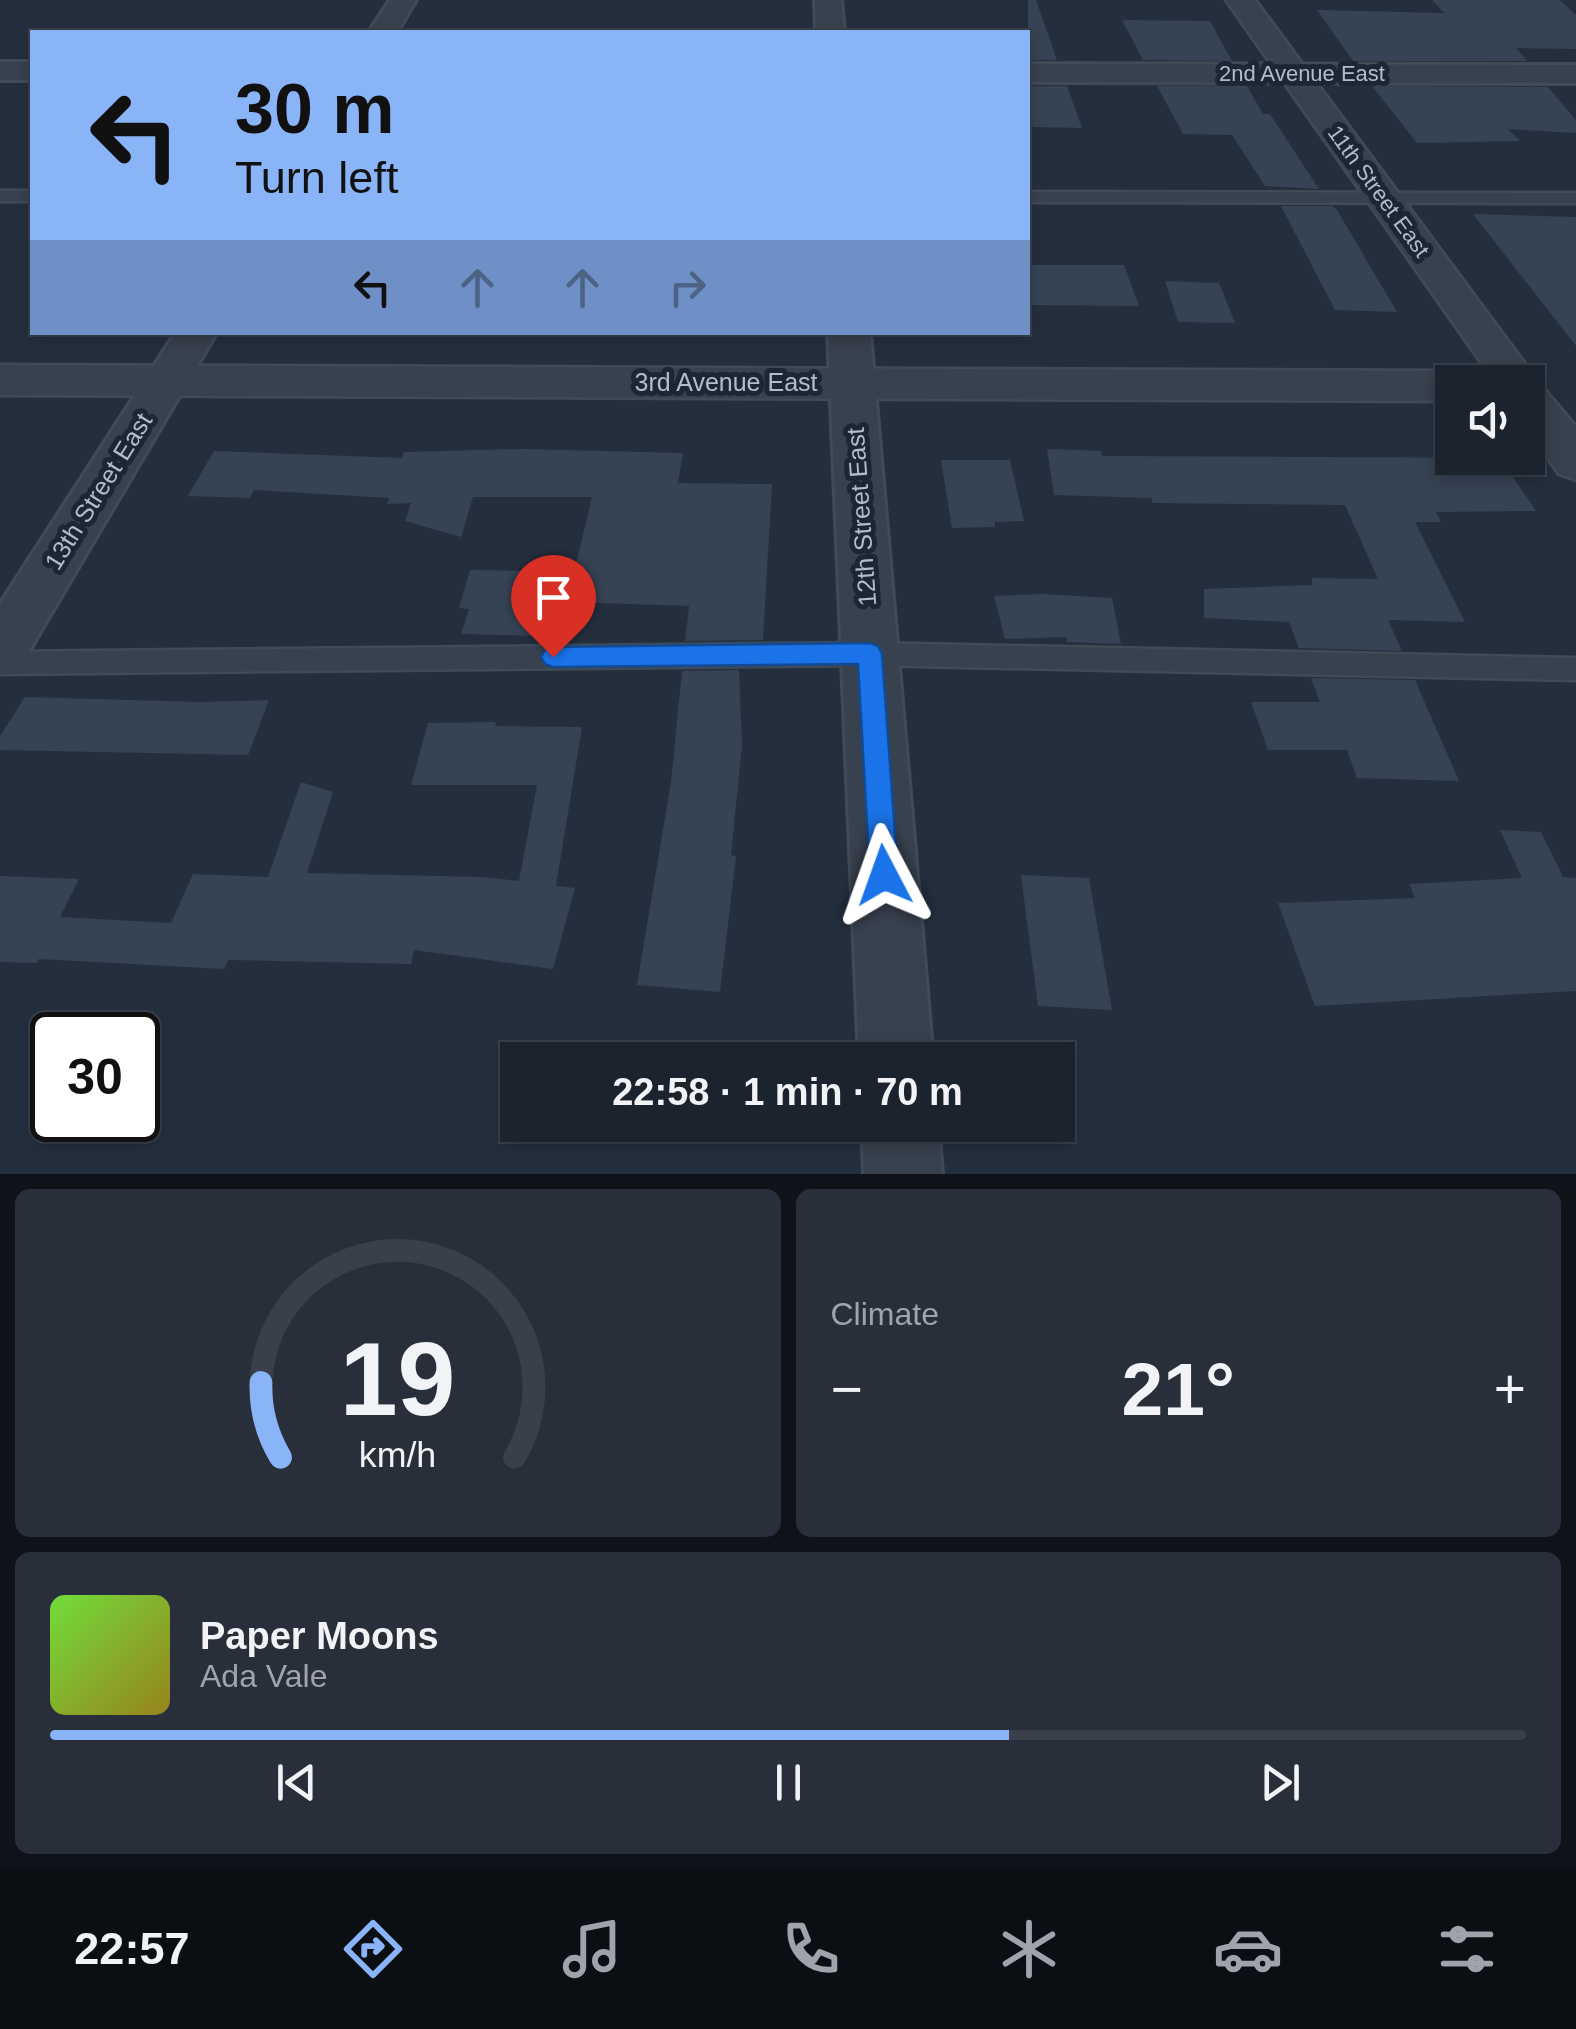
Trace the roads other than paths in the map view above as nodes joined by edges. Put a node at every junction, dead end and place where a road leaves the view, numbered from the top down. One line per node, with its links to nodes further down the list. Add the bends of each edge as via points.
1 (403, 0): 4 (street)
2 (828, 0): 5 (street)
3 (1240, 0): 8 (street, 11th Street East)
4 (384, 30)
5 (830, 30)
6 (0, 71): 7 (street)
7 (30, 71)
8 (1293, 73): 9 (street, 2nd Avenue East); 10 (street, 2nd Avenue East); 14 (street, 11th Street East)
9 (1030, 74)
10 (1576, 74)
11 (0, 196): 12 (lane)
12 (30, 196)
13 (1030, 197): 14 (lane)
14 (1384, 198): 15 (lane); 18 (street, 11th Street East)
15 (1576, 198)
16 (195, 335): 20 (street, 13th Street East)
17 (851, 357): 20 (street, 3rd Avenue East); 21 (street, 3rd Avenue East); 27 (street, 12th Street East)
18 (1506, 365)
19 (0, 380): 20 (street, 3rd Avenue East)
20 (167, 381): 26 (street, 13th Street East)
21 (1435, 385)
22 (1545, 387): 23 (street)
23 (1576, 387)
24 (1545, 419): 25 (street)
25 (1576, 462)
26 (0, 650)
27 (870, 654): 28 (lane); 29 (lane); 30 (street, 12th Street East)
28 (0, 663)
29 (1576, 669)
30 (895, 1042)
31 (901, 1142): 32 (street)
32 (903, 1174)

